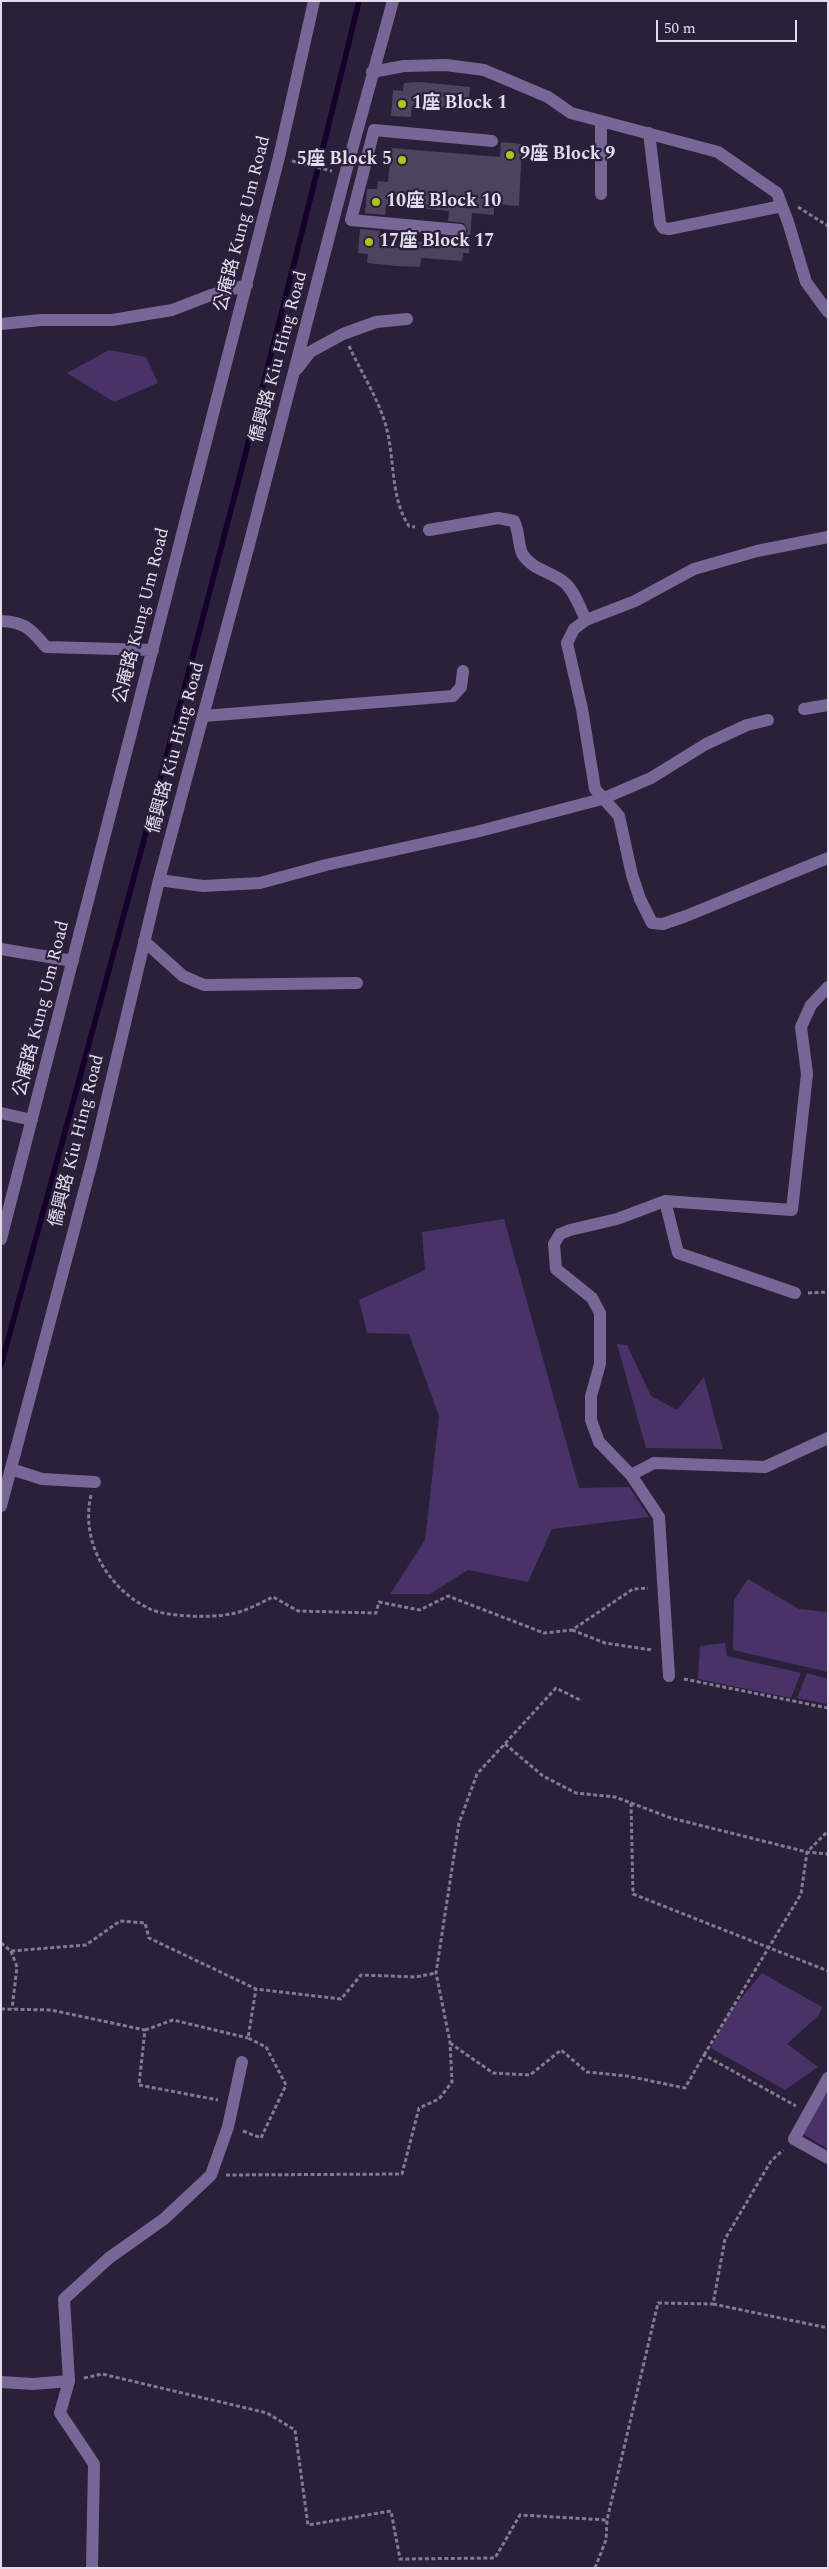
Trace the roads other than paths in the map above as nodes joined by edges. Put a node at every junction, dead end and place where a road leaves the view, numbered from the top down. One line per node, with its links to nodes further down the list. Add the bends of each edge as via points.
1 (314, 1): 12 (street, 公庵路 Kung Um Road)
2 (393, 1): 3 (street, 僑興路 Kiu Hing Road)
3 (372, 72): 4 (street, via 404,66 446,65 484,70 548,97 571,113); 7 (street, 僑興路 Kiu Hing Road)
4 (601, 121): 5 (street); 9 (street)
5 (649, 133): 10 (street, via 718,152 777,193); 10 (street, via 663,228)
6 (492, 141): 8 (street, via 374,130)
7 (351, 154): 8 (street); 16 (street, 僑興路 Kiu Hing Road)
8 (368, 155): 11 (street, via 352,220)
9 (601, 194)
10 (782, 206): 13 (street, via 806,282)
11 (460, 230)
12 (247, 285): 15 (street, via 172,310 112,320 41,320); 21 (street, 公庵路 Kung Um Road)
13 (828, 312)
14 (407, 319): 16 (street, via 376,322 343,334 310,352)
15 (1, 324)
16 (293, 375): 25 (street, 僑興路 Kiu Hing Road)
17 (429, 530): 19 (street, via 498,518 514,521 519,531 521,553 534,568 564,581 572,590)
18 (828, 537): 19 (street, via 757,551 694,569 635,601)
19 (586, 620): 27 (street, via 574,629 567,643 595,789)
20 (1, 621): 21 (street, via 18,622 33,631 46,647)
21 (153, 650): 32 (street, 公庵路 Kung Um Road)
22 (463, 671): 25 (street, via 461,687 453,696)
23 (828, 705): 24 (street)
24 (804, 709)
25 (204, 716): 29 (street, 僑興路 Kiu Hing Road)
26 (768, 720): 27 (street, via 747,725 706,744 652,778)
27 (602, 800): 28 (street, via 620,816 635,883 652,923 663,924 686,916); 29 (street, via 260,883 203,886)
28 (828, 858)
29 (159, 880): 30 (street, 僑興路 Kiu Hing Road)
30 (144, 941): 33 (street, via 183,976 204,985); 41 (street, 僑興路 Kiu Hing Road, via 98,1136)
31 (1, 949): 32 (street)
32 (73, 960): 36 (street, 公庵路 Kung Um Road)
33 (357, 983)
34 (828, 987): 37 (street, via 810,1005 801,1027 807,1074 792,1210)
35 (1, 1113): 36 (street)
36 (32, 1120): 38 (street, 公庵路 Kung Um Road)
37 (665, 1202): 39 (street, via 678,1253); 42 (street, via 617,1219 570,1230 560,1234 554,1244 556,1269 592,1298 600,1313 600,1364 591,1396 591,1420 599,1442)
38 (1, 1239)
39 (795, 1293)
40 (828, 1438): 42 (street, via 765,1467 654,1463)
41 (11, 1469): 43 (street, via 42,1479); 44 (street, 僑興路 Kiu Hing Road)
42 (630, 1475): 45 (street, via 659,1517)
43 (94, 1482)
44 (1, 1506)
45 (669, 1676)
46 (242, 2062): 49 (street, via 228,2127 211,2175 164,2219 109,2258 64,2299)
47 (828, 2078): 48 (street, via 794,2139)
48 (828, 2158)
49 (69, 2381): 50 (street); 51 (street, via 60,2413 94,2464)
50 (1, 2382)
51 (92, 2568)

